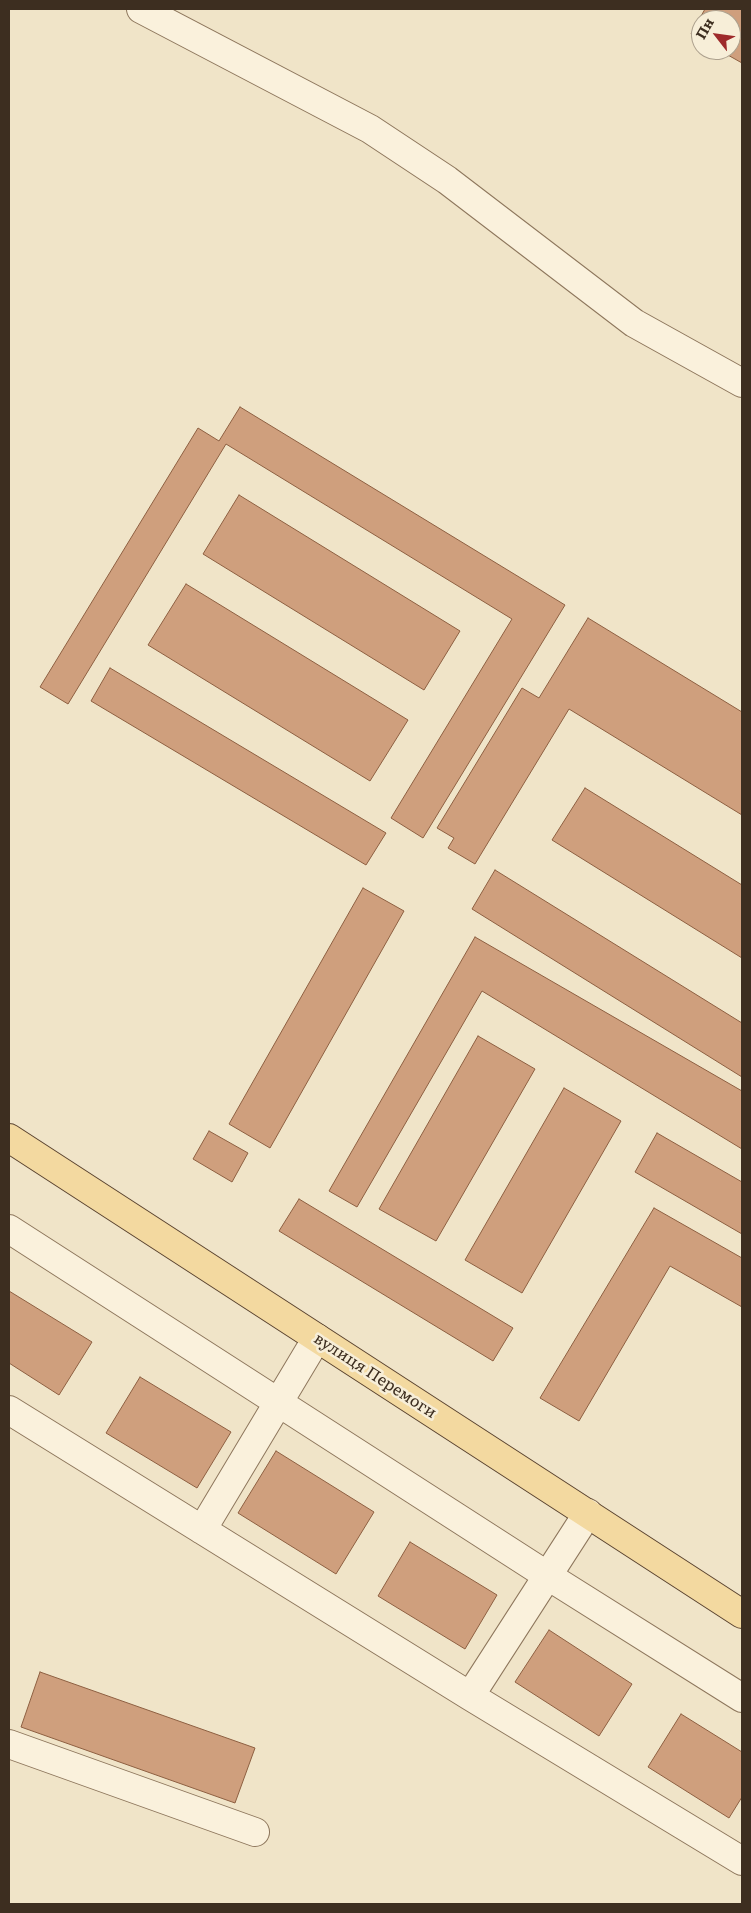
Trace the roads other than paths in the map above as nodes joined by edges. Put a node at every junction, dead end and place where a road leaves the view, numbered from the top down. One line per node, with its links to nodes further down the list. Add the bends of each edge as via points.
1 (141, 9): 2 (street, via 370,129 446,180 634,323)
2 (742, 383)
3 (9, 1138): 5 (main road, вулиця Перемоги)
4 (9, 1229): 6 (street)
5 (317, 1338): 6 (street); 8 (main road, вулиця Перемоги)
6 (278, 1402): 9 (street); 10 (street)
7 (9, 1410): 9 (street)
8 (588, 1513): 10 (street); 11 (main road, вулиця Перемоги)
9 (202, 1530): 12 (street)
10 (548, 1576): 12 (street); 13 (street)
11 (742, 1614)
12 (470, 1696): 16 (street)
13 (742, 1698)
14 (9, 1744): 15 (street)
15 (255, 1832)
16 (742, 1861)

